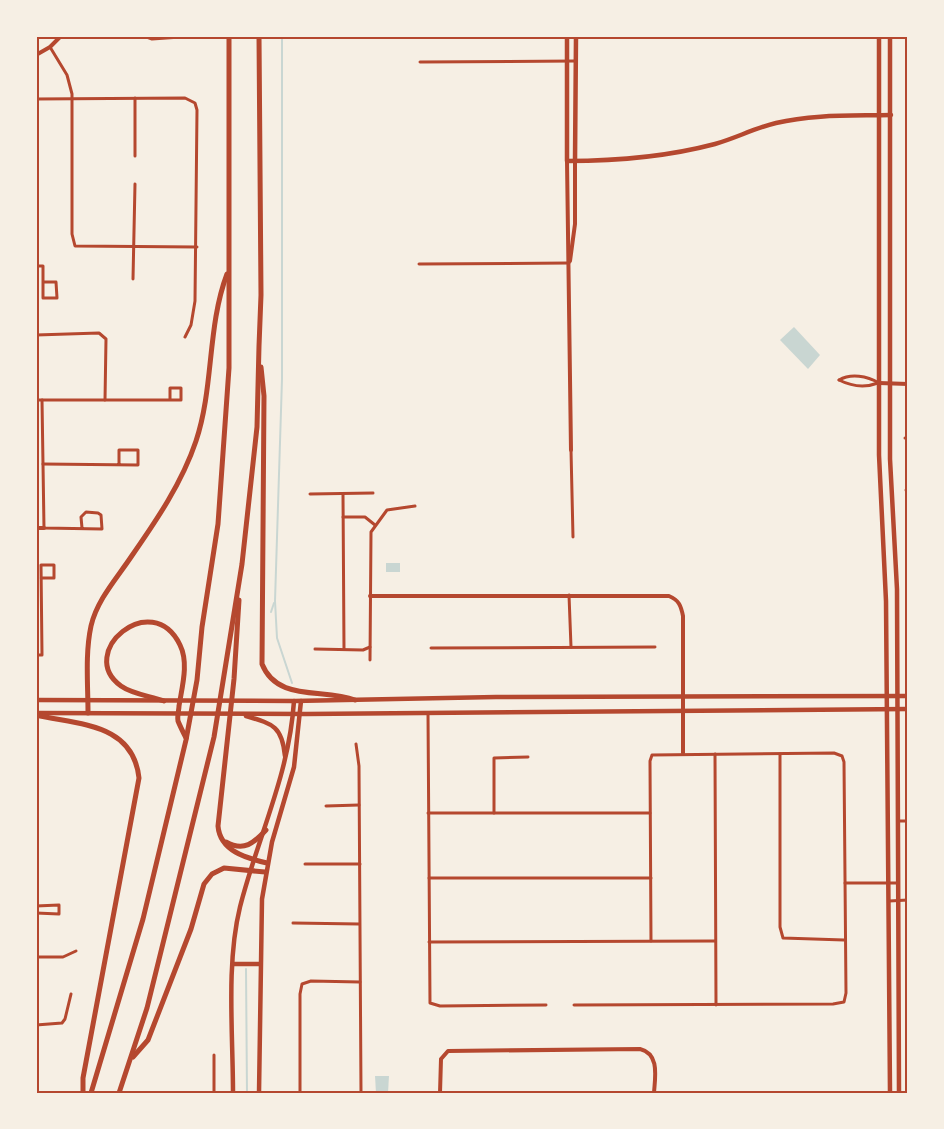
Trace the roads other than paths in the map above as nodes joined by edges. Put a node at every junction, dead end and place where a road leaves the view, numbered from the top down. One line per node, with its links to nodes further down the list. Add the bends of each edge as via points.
1 (61, 36): 10 (street)
2 (144, 36): 3 (street, via 152,39)
3 (195, 36)
4 (228, 36): 29 (highway)
5 (259, 36): 34 (highway)
6 (567, 36): 12 (main road)
7 (576, 36): 13 (main road)
8 (879, 36): 18 (main road)
9 (890, 36): 19 (main road)
10 (50, 47): 11 (street); 15 (street, via 67,74)
11 (36, 55)
12 (567, 61): 13 (street); 14 (street); 21 (main road)
13 (576, 61): 22 (main road)
14 (420, 62)
15 (72, 98): 16 (street); 17 (street); 25 (street, via 72,241 80,247)
16 (135, 98): 20 (street); 24 (street, via 185,98 192,100 197,110)
17 (36, 99)
18 (879, 115): 19 (main road); 22 (main road, via 790,121 712,145 648,158); 35 (main road)
19 (891, 115): 36 (main road)
20 (135, 156)
21 (567, 161): 22 (main road); 26 (street)
22 (575, 161): 26 (street, via 575,224)
23 (135, 184): 25 (street)
24 (197, 246): 25 (street); 33 (street, via 194,315)
25 (134, 247): 30 (street)
26 (569, 263): 27 (street); 42 (street)
27 (419, 264)
28 (36, 266): 31 (street, via 43,266)
29 (229, 268): 72 (highway, via 218,298 206,401 196,441 178,484 96,611 91,625 87,668); 87 (highway, via 229,368 218,524 202,626 198,680)
30 (133, 280)
31 (43, 282): 31 (street, via 56,282 56,298 43,298)
32 (36, 335): 40 (street, via 98,333 104,336)
33 (185, 337)
34 (259, 346): 55 (highway, via 257,427); 73 (highway, via 264,396 262,664 267,676 280,687)
35 (879, 383): 35 (street, via 870,377 846,376 838,380 870,386); 36 (street); 68 (main road, via 886,601)
36 (890, 384): 37 (street); 69 (main road, via 890,484 898,589)
37 (908, 384)
38 (36, 400): 39 (street)
39 (42, 400): 40 (street); 43 (street)
40 (105, 400): 41 (street)
41 (170, 400): 41 (street, via 170,388 181,388 181,400)
42 (571, 450): 54 (street)
43 (43, 464): 44 (street); 52 (street)
44 (119, 464): 44 (street, via 119,450 138,450 138,465)
45 (373, 493): 47 (street)
46 (310, 494): 47 (street)
47 (342, 494): 49 (street)
48 (414, 506): 50 (street, via 387,510)
49 (343, 517): 50 (street, via 365,517); 64 (street)
50 (375, 525): 58 (street, via 371,532)
51 (36, 528): 52 (street)
52 (44, 528): 53 (street)
53 (82, 528): 53 (street, via 81,516 86,512 101,515 102,529)
54 (572, 537)
55 (242, 564): 102 (highway, via 234,679 218,816 218,831); 136 (highway, via 214,737)
56 (41, 578): 56 (street, via 54,578 54,565 41,565); 65 (street, via 42,655)
57 (570, 594): 58 (street); 60 (street); 67 (street, via 675,598 681,605 683,616)
58 (370, 596): 59 (street)
59 (370, 647): 64 (street, via 364,650); 66 (street)
60 (571, 647): 61 (street); 62 (street)
61 (655, 647)
62 (431, 648)
63 (315, 649): 64 (street)
64 (344, 649)
65 (36, 655)
66 (370, 660)
67 (683, 696): 68 (main road); 73 (main road); 80 (street)
68 (885, 696): 69 (main road); 77 (main road)
69 (898, 696): 70 (main road); 78 (main road)
70 (908, 696)
71 (36, 700): 72 (main road)
72 (88, 700): 74 (main road); 82 (highway)
73 (355, 700): 76 (main road)
74 (164, 701): 75 (main road); 87 (highway, via 124,688 113,678 107,658 120,631 139,623 156,625 174,637 183,652 178,719)
75 (294, 701): 76 (main road); 84 (main road)
76 (301, 701): 85 (main road)
77 (886, 708): 78 (main road); 80 (main road); 113 (main road)
78 (898, 708): 79 (main road); 99 (main road)
79 (908, 709)
80 (683, 711): 81 (main road); 89 (street)
81 (428, 712): 85 (main road); 96 (street)
82 (88, 713): 83 (main road); 86 (main road)
83 (36, 714): 137 (highway, via 110,732 125,744 138,768 139,778 83,1078)
84 (293, 714): 85 (main road); 86 (main road); 92 (main road, via 290,745)
85 (300, 714): 104 (main road, via 292,778)
86 (242, 715): 92 (main road, via 276,728 283,740)
87 (186, 736): 138 (highway, via 143,919)
88 (356, 744): 94 (street)
89 (683, 753): 90 (street); 98 (street, via 652,755)
90 (715, 754): 91 (street); 123 (street)
91 (780, 754): 112 (street, via 834,753 842,756); 121 (street, via 782,938)
92 (285, 756): 101 (main road)
93 (528, 757): 97 (street, via 494,758)
94 (360, 805): 95 (street); 106 (street)
95 (326, 806)
96 (428, 813): 97 (street); 109 (street)
97 (494, 813): 98 (street)
98 (650, 813): 110 (street)
99 (898, 820): 100 (street); 111 (main road)
100 (908, 821)
101 (266, 830): 102 (highway, via 248,846 236,847); 103 (main road)
102 (222, 839): 103 (highway, via 231,849)
103 (255, 860): 104 (highway); 107 (main road)
104 (267, 863): 108 (main road)
105 (305, 864): 106 (street)
106 (360, 864): 120 (street)
107 (252, 870): 108 (highway); 127 (main road, via 240,908); 136 (highway, via 224,868 212,874 204,884 191,929 148,1040)
108 (266, 872): 128 (main road, via 260,922)
109 (429, 878): 110 (street); 124 (street)
110 (651, 878): 122 (street)
111 (898, 882): 113 (street); 114 (main road)
112 (845, 883): 113 (street); 121 (street)
113 (889, 883): 116 (main road)
114 (899, 900): 115 (street); 116 (street); 148 (main road)
115 (908, 900)
116 (889, 901): 147 (main road)
117 (36, 906): 118 (street, via 59,905 59,914)
118 (36, 913)
119 (294, 923): 120 (street)
120 (359, 924): 129 (street)
121 (844, 940): 132 (street, via 844,1002)
122 (651, 941): 123 (street); 124 (street)
123 (715, 941): 132 (street)
124 (428, 942): 131 (street, via 430,1003 440,1006)
125 (76, 951): 126 (street, via 63,957)
126 (36, 957)
127 (233, 964): 128 (main road); 141 (main road)
128 (260, 964): 142 (main road)
129 (360, 982): 143 (street, via 311,981 302,984); 144 (street)
130 (71, 994): 134 (street, via 62,1023)
131 (546, 1005)
132 (716, 1005): 133 (street)
133 (574, 1006)
134 (36, 1025)
135 (214, 1056): 140 (street)
136 (132, 1059): 139 (highway)
137 (84, 1093)
138 (91, 1093)
139 (119, 1093)
140 (214, 1093)
141 (233, 1093)
142 (259, 1093)
143 (300, 1093)
144 (361, 1093)
145 (440, 1093): 146 (street, via 440,1059 443,1054 454,1050 640,1049 650,1054 655,1064)
146 (654, 1093)
147 (890, 1093)
148 (898, 1093)

